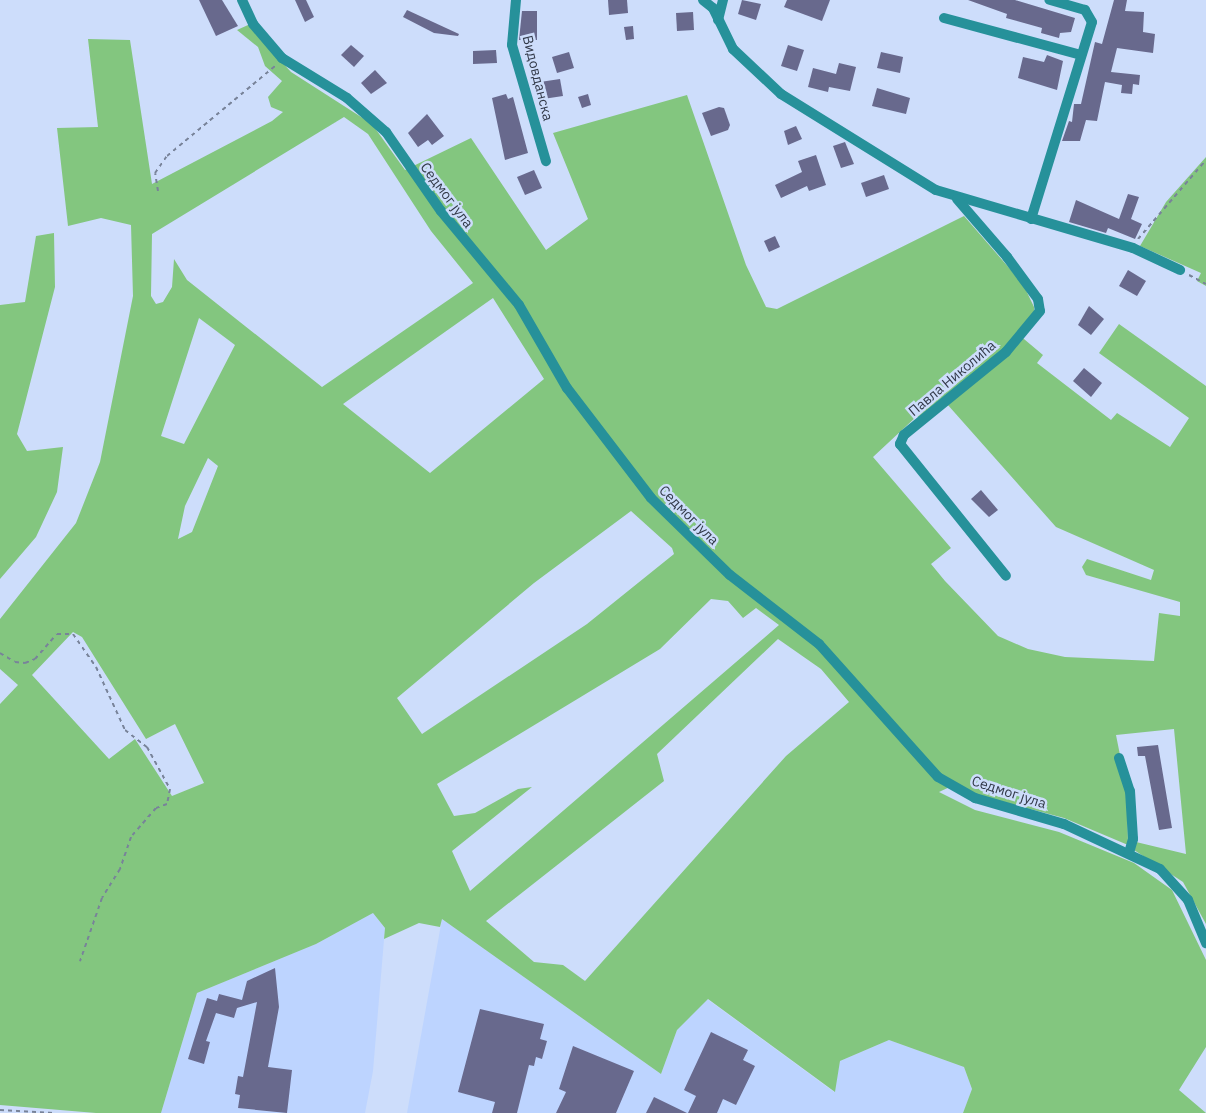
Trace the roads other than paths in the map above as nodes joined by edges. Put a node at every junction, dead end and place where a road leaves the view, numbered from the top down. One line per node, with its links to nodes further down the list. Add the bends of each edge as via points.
1 (242, 0): 15 (street, Седмог јула, via 253,24 282,58 374,118 441,212 519,305 567,388 651,498 730,575 819,644 938,777 975,798 1064,824)
2 (516, 0): 9 (street, Видовданска, via 512,45)
3 (704, 0): 7 (street, Павла Николића)
4 (723, 0): 7 (street)
5 (1049, 0): 8 (street, via 1085,10 1091,17)
6 (944, 18): 8 (street)
7 (718, 20): 10 (street, Павла Николића, via 733,49 781,94 936,190)
8 (1081, 55): 11 (street)
9 (546, 161)
10 (956, 198): 11 (street, Павла Николића); 13 (street, Павла Николића, via 1007,257 1038,299 1040,311 1006,352 904,435 900,444)
11 (1031, 219): 12 (street, Павла Николића, via 1133,248)
12 (1180, 270)
13 (1006, 576)
14 (1119, 758): 15 (street, via 1130,791 1133,839)
15 (1129, 853): 16 (street, Седмог јула, via 1160,869 1178,885)
16 (1206, 943)

